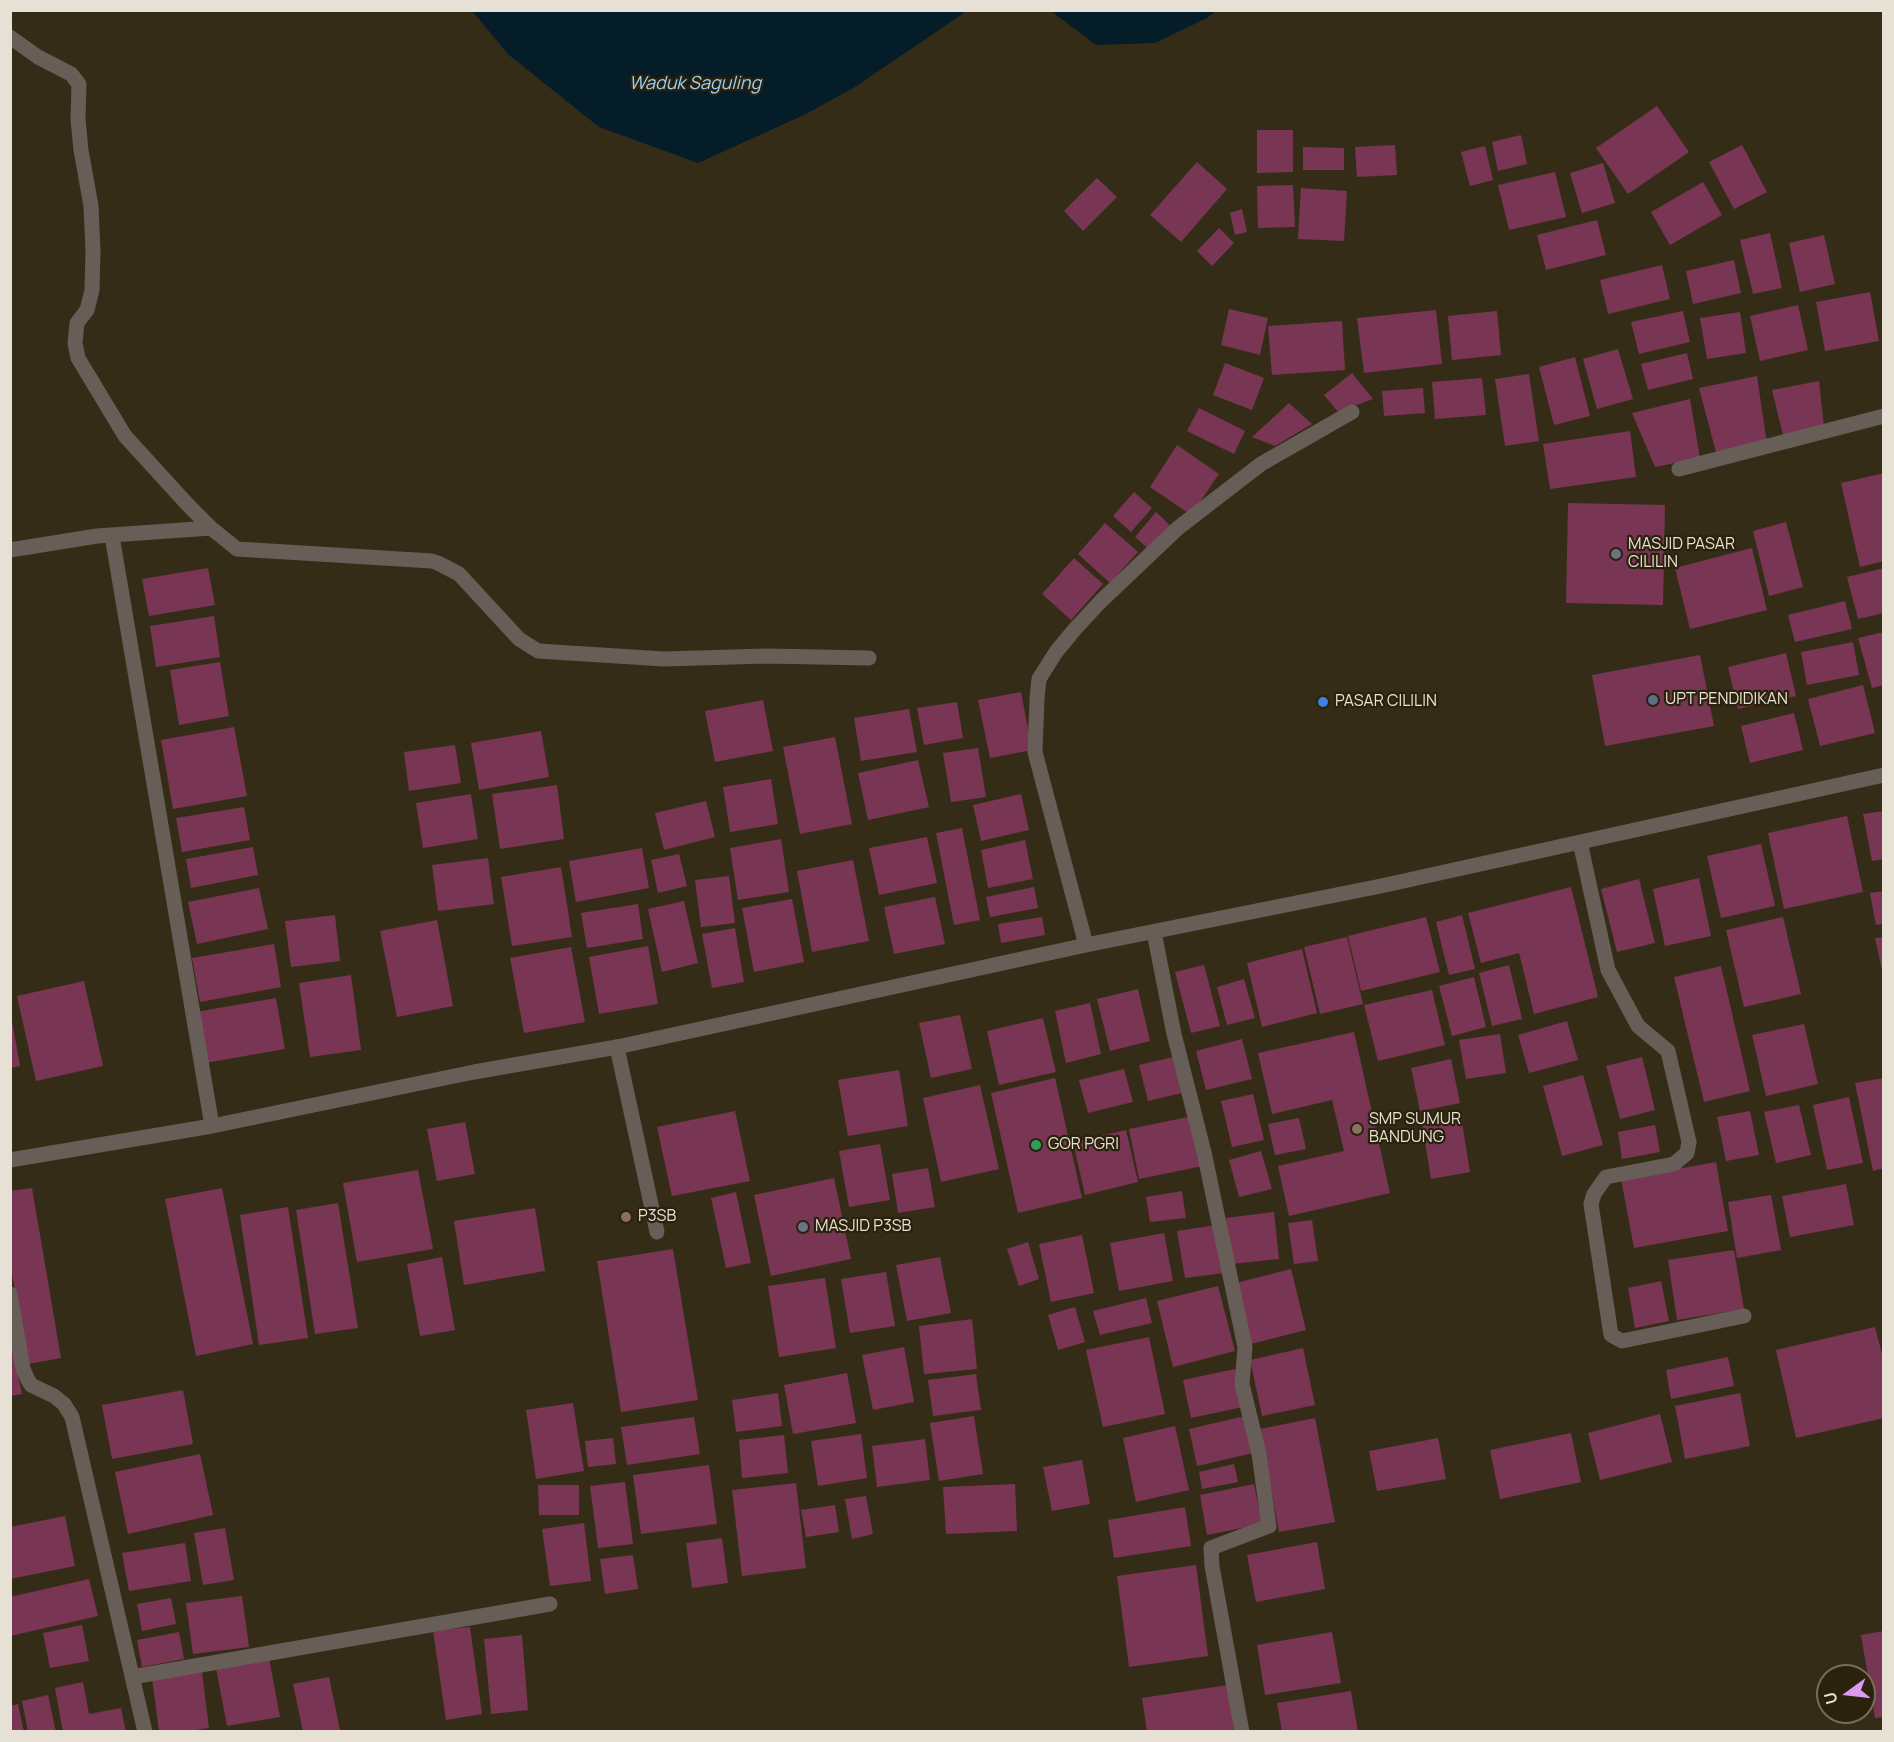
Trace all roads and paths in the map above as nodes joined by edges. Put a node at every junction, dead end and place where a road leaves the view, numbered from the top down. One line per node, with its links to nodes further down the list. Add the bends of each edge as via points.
1 (10, 37): 5 (street, via 71,74 79,84 78,120 91,206 93,251 92,290 87,310 77,323 78,358 125,436)
2 (1352, 412): 12 (street, via 1261,464 1178,528 1075,628 1039,679 1035,752)
3 (1884, 416): 4 (street)
4 (1679, 469)
5 (212, 528): 6 (street); 8 (street, via 237,549 438,563 459,574 519,639 538,651 664,659)
6 (112, 536): 7 (street); 14 (street)
7 (10, 550)
8 (869, 658)
9 (1884, 776): 10 (street)
10 (1580, 842): 11 (street); 18 (street, via 1608,970 1638,1026 1668,1051 1689,1142 1687,1153 1674,1164 1606,1177 1594,1194 1591,1204 1611,1335 1622,1341)
11 (1154, 932): 12 (street); 22 (street, via 1245,1347 1242,1384 1259,1454 1269,1526 1211,1548)
12 (1086, 945): 13 (street)
13 (617, 1047): 14 (street); 16 (street)
14 (212, 1126): 15 (street)
15 (10, 1160)
16 (657, 1232)
17 (10, 1294): 20 (street, via 28,1380 64,1404 72,1418)
18 (1744, 1316)
19 (550, 1604): 20 (street)
20 (132, 1677): 21 (street)
21 (144, 1731)
22 (1242, 1731)

